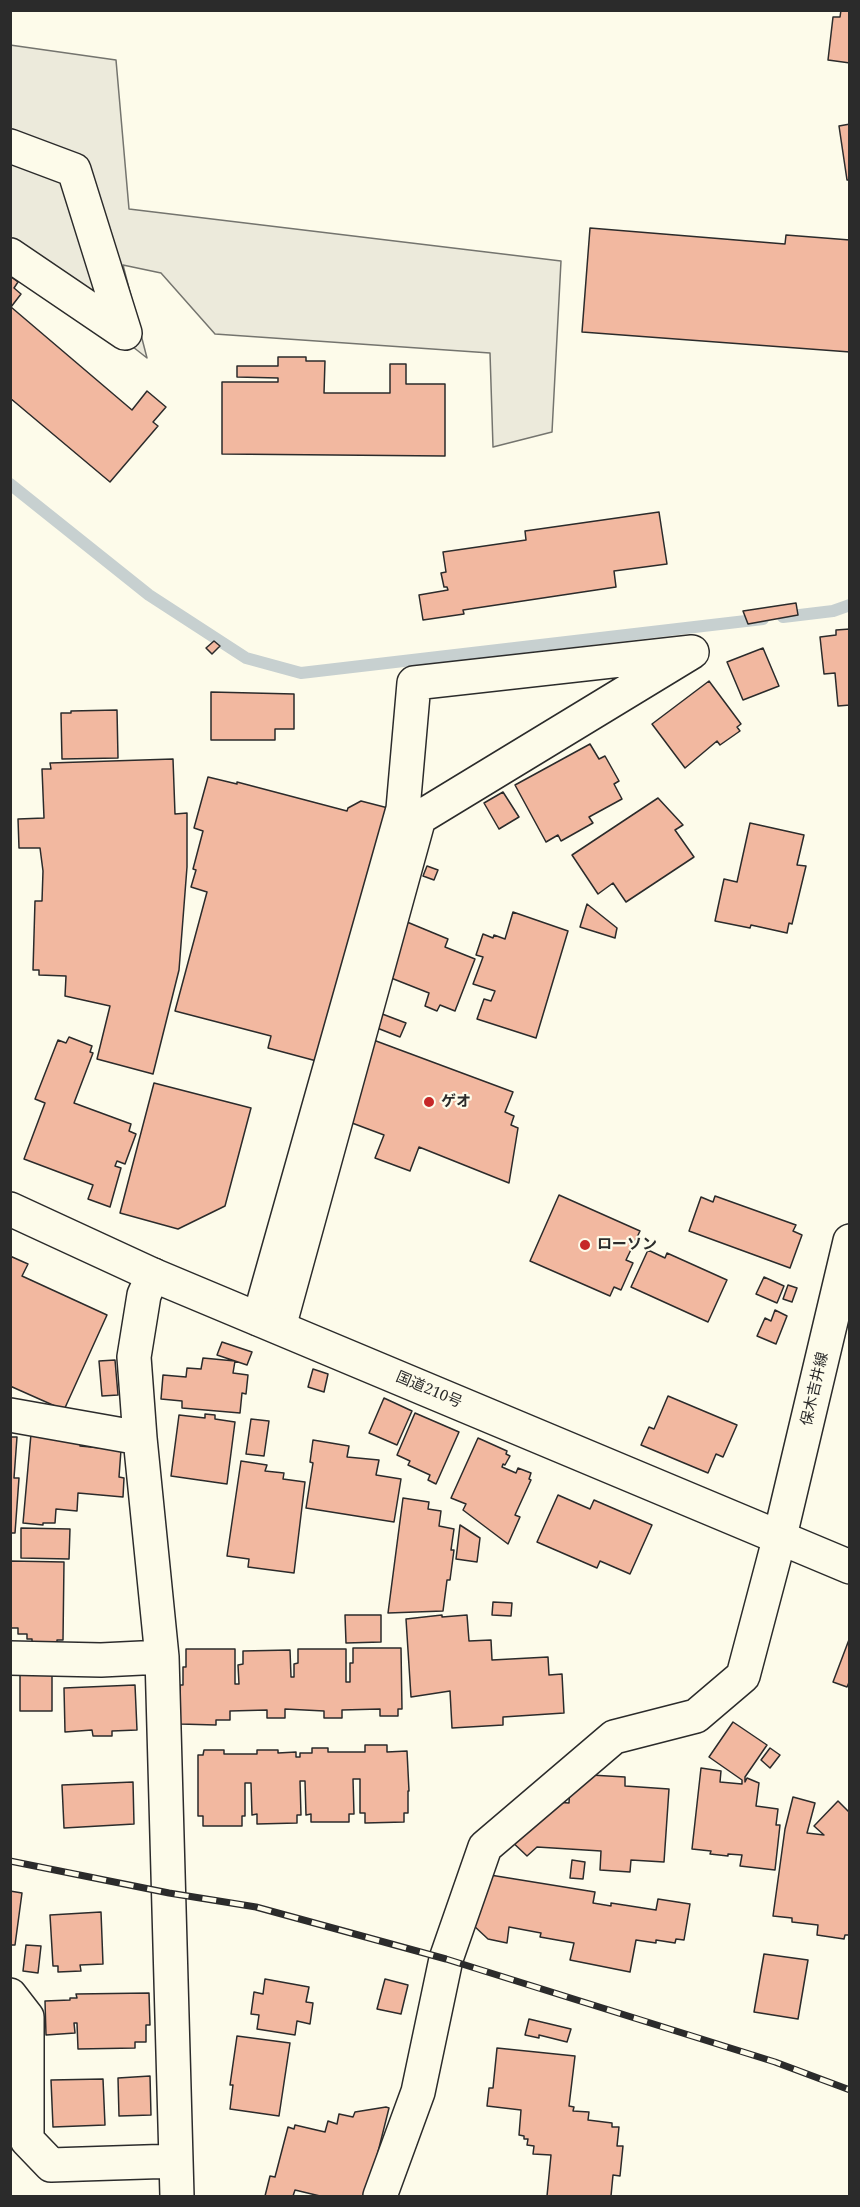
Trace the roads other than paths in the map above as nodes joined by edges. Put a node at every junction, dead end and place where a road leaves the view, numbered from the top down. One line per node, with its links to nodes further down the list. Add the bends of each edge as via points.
1 (10, 146): 2 (main road, via 74,170 125,333)
2 (10, 255)
3 (10, 1209): 5 (main road, 国道210号)
4 (849, 1241): 9 (main road, 保木吉井線)
5 (153, 1275): 6 (main road, 国道210号); 8 (main road, via 144,1295 134,1357)
6 (269, 1323): 6 (main road, via 403,809 414,683 692,652 419,818); 9 (main road, 国道210号)
7 (10, 1415): 8 (main road)
8 (140, 1438): 11 (main road)
9 (780, 1536): 10 (main road, 国道210号); 16 (main road, 保木吉井線, via 743,1676 696,1716 614,1737 485,1847 446,1959 418,2092)
10 (849, 1567)
11 (162, 1657): 12 (main road); 14 (main road)
12 (10, 1658)
13 (10, 1995): 14 (main road, via 27,2018 27,2140 51,2165)
14 (176, 2161): 15 (main road)
15 (177, 2196)
16 (380, 2196)

